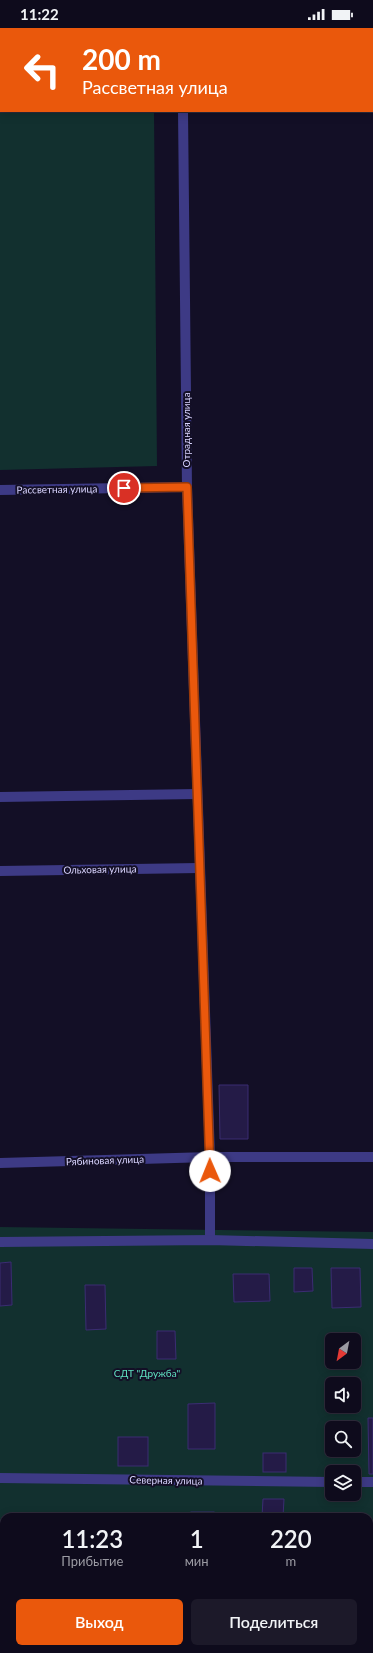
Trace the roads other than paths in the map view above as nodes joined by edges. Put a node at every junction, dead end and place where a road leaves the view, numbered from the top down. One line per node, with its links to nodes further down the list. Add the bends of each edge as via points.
1 (183, 112): 2 (street, Отрадная улица)
2 (187, 487): 3 (street, Рассветная улица); 4 (street, Отрадная улица)
3 (0, 490)
4 (197, 794): 5 (street); 6 (street, Отрадная улица)
5 (0, 797)
6 (199, 868): 7 (street, Ольховая улица); 8 (street, Отрадная улица)
7 (0, 871)
8 (210, 1157): 9 (street, Рябиновая улица); 10 (street, Рябиновая улица); 11 (street, Отрадная улица)
9 (373, 1158)
10 (0, 1163)
11 (210, 1240): 12 (street); 13 (street)
12 (0, 1242)
13 (373, 1244)
14 (0, 1478): 15 (street, Северная улица)
15 (325, 1482)
16 (361, 1482): 17 (street)
17 (373, 1482)

